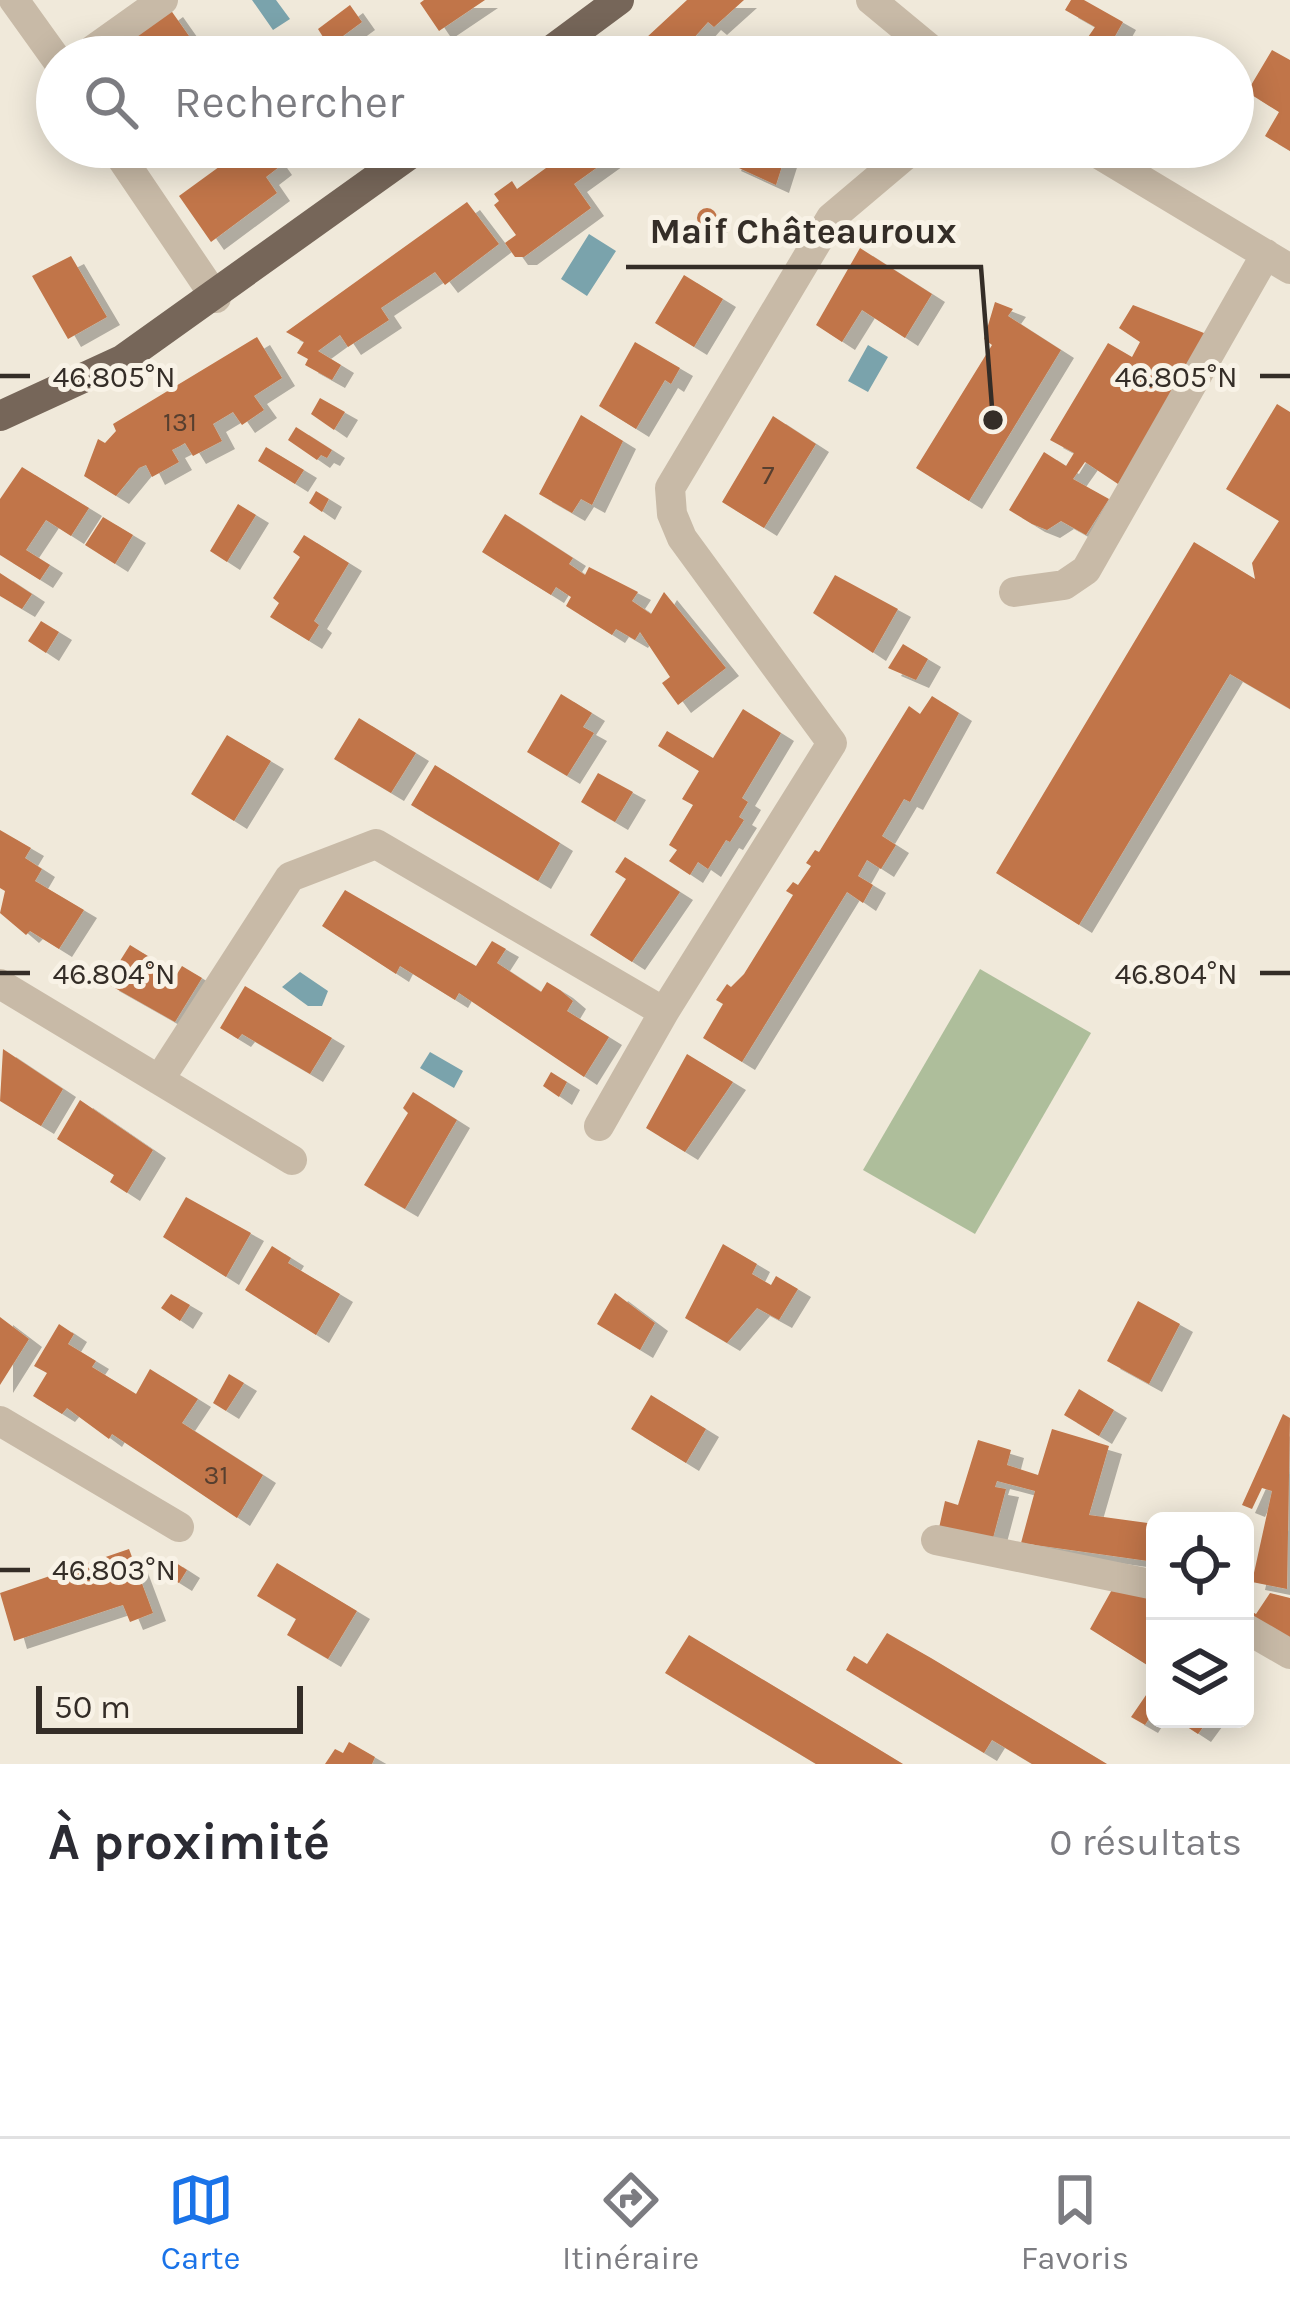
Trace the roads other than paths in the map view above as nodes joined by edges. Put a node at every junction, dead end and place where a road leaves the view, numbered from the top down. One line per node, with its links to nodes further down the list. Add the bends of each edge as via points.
1 (14, 0): 5 (street)
2 (163, 0): 6 (street)
3 (619, 0): 7 (main road)
4 (871, 0): 8 (street)
5 (40, 36)
6 (112, 36)
7 (570, 36)
8 (915, 36)
9 (127, 168): 14 (street)
10 (392, 168): 14 (main road)
11 (890, 168): 18 (street, via 831,218 670,488 682,538 832,743)
12 (1122, 168): 13 (street)
13 (1278, 261): 16 (street, via 1086,570 1064,585)
14 (216, 298): 15 (main road, via 122,360)
15 (0, 416)
16 (1013, 592)
17 (0, 984): 19 (street)
18 (664, 1012): 19 (street, via 376,844 290,877); 20 (street)
19 (159, 1080): 21 (street)
20 (599, 1126)
21 (292, 1160)
22 (0, 1421): 23 (street)
23 (179, 1527)
24 (936, 1540): 25 (street)
25 (1146, 1583)
26 (1254, 1633): 27 (street)
27 (1290, 1654)

